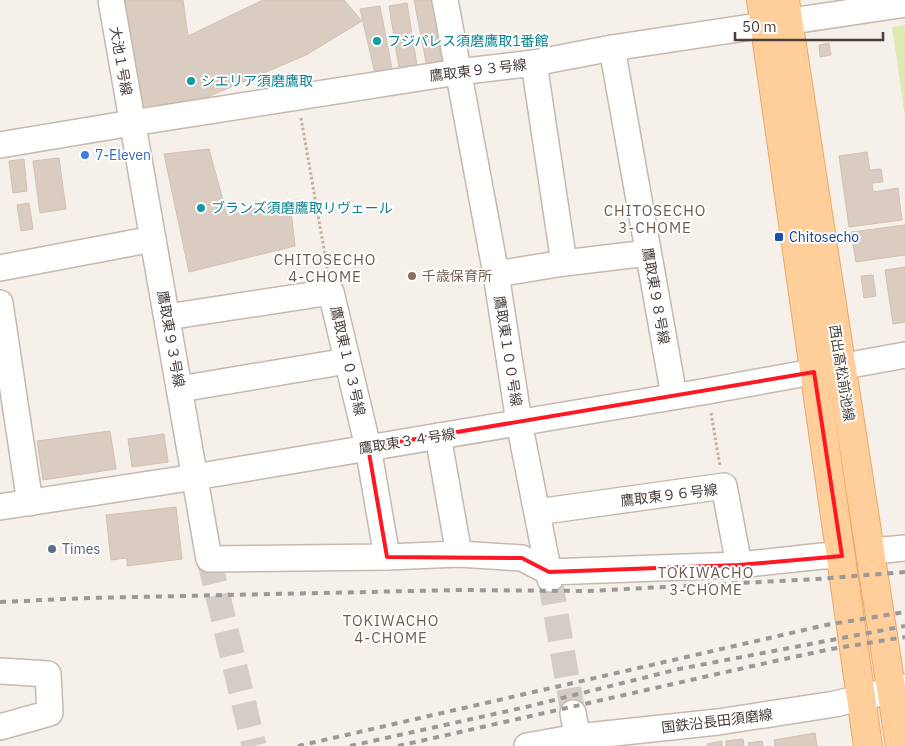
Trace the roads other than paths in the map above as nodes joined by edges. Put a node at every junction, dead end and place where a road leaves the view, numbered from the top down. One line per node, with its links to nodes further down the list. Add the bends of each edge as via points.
1 (111, 0): 8 (street, 大池１号線)
2 (445, 0): 7 (street, 鷹取東１００号線)
3 (905, 4): 4 (street, 鷹取東９３号線)
4 (775, 12): 5 (street, 鷹取東９３号線); 19 (main road, 西出高松前池線); 20 (main road, 西出高松前池線)
5 (612, 48): 6 (street, 鷹取東９３号線); 11 (street, 鷹取東９８号線)
6 (534, 63): 7 (street, 鷹取東９３号線); 12 (street)
7 (458, 72): 8 (street, 鷹取東９３号線); 14 (street, 鷹取東１００号線)
8 (132, 122): 9 (street); 10 (street, 鷹取東９３号線)
9 (0, 145)
10 (153, 239): 13 (street); 16 (street, 鷹取東９３号線)
11 (648, 253): 12 (street); 22 (street, 鷹取東９８号線)
12 (564, 263): 14 (street)
13 (0, 268)
14 (496, 274): 23 (street, 鷹取東１００号線)
15 (0, 303): 27 (street)
16 (167, 317): 18 (street, 鷹取東１０３号線, via 331,292); 21 (street, 鷹取東９３号線)
17 (905, 355): 19 (street, 鷹取東３４号線)
18 (348, 361): 21 (street); 25 (street, 鷹取東１０３号線)
19 (841, 365): 20 (street, 鷹取東３４号線); 30 (main road, 西出高松前池線)
20 (814, 372): 22 (street, 鷹取東３４号線); 33 (main road, 西出高松前池線)
21 (180, 390): 26 (street, 鷹取東９３号線)
22 (674, 396): 23 (street, 鷹取東３４号線)
23 (519, 422): 24 (street, 鷹取東３４号線); 29 (street, 鷹取東１００号線)
24 (438, 436): 25 (street, 鷹取東３４号線); 32 (street)
25 (368, 447): 26 (street, 鷹取東３４号線); 34 (street, 鷹取東１０３号線)
26 (195, 477): 27 (street, 鷹取東３４号線); 34 (street, 鷹取東９３号線, via 210,559)
27 (30, 503): 28 (street, 鷹取東３４号線)
28 (0, 507)
29 (537, 512): 35 (street, 鷹取東９６号線, via 724,486); 36 (street, 鷹取東１００号線)
30 (869, 548): 31 (street); 38 (main road, 西出高松前池線)
31 (905, 548)
32 (459, 554): 34 (street, 鷹取東９３号線); 36 (street, 鷹取東９３号線, via 522,558)
33 (842, 556): 35 (street, 鷹取東９３号線); 39 (main road, 西出高松前池線)
34 (387, 557)
35 (739, 565): 36 (street, 鷹取東９３号線)
36 (550, 576)
37 (0, 671): 40 (street, via 48,674 50,712)
38 (898, 688): 39 (street, 国鉄沿長田須磨線); 44 (main road, 西出高松前池線)
39 (862, 697): 41 (street, 国鉄沿長田須磨線, via 718,722); 43 (main road, 西出高松前池線)
40 (0, 727)
41 (576, 732): 42 (street, 国鉄沿長田須磨線)
42 (527, 746)
43 (868, 746)
44 (900, 746)

